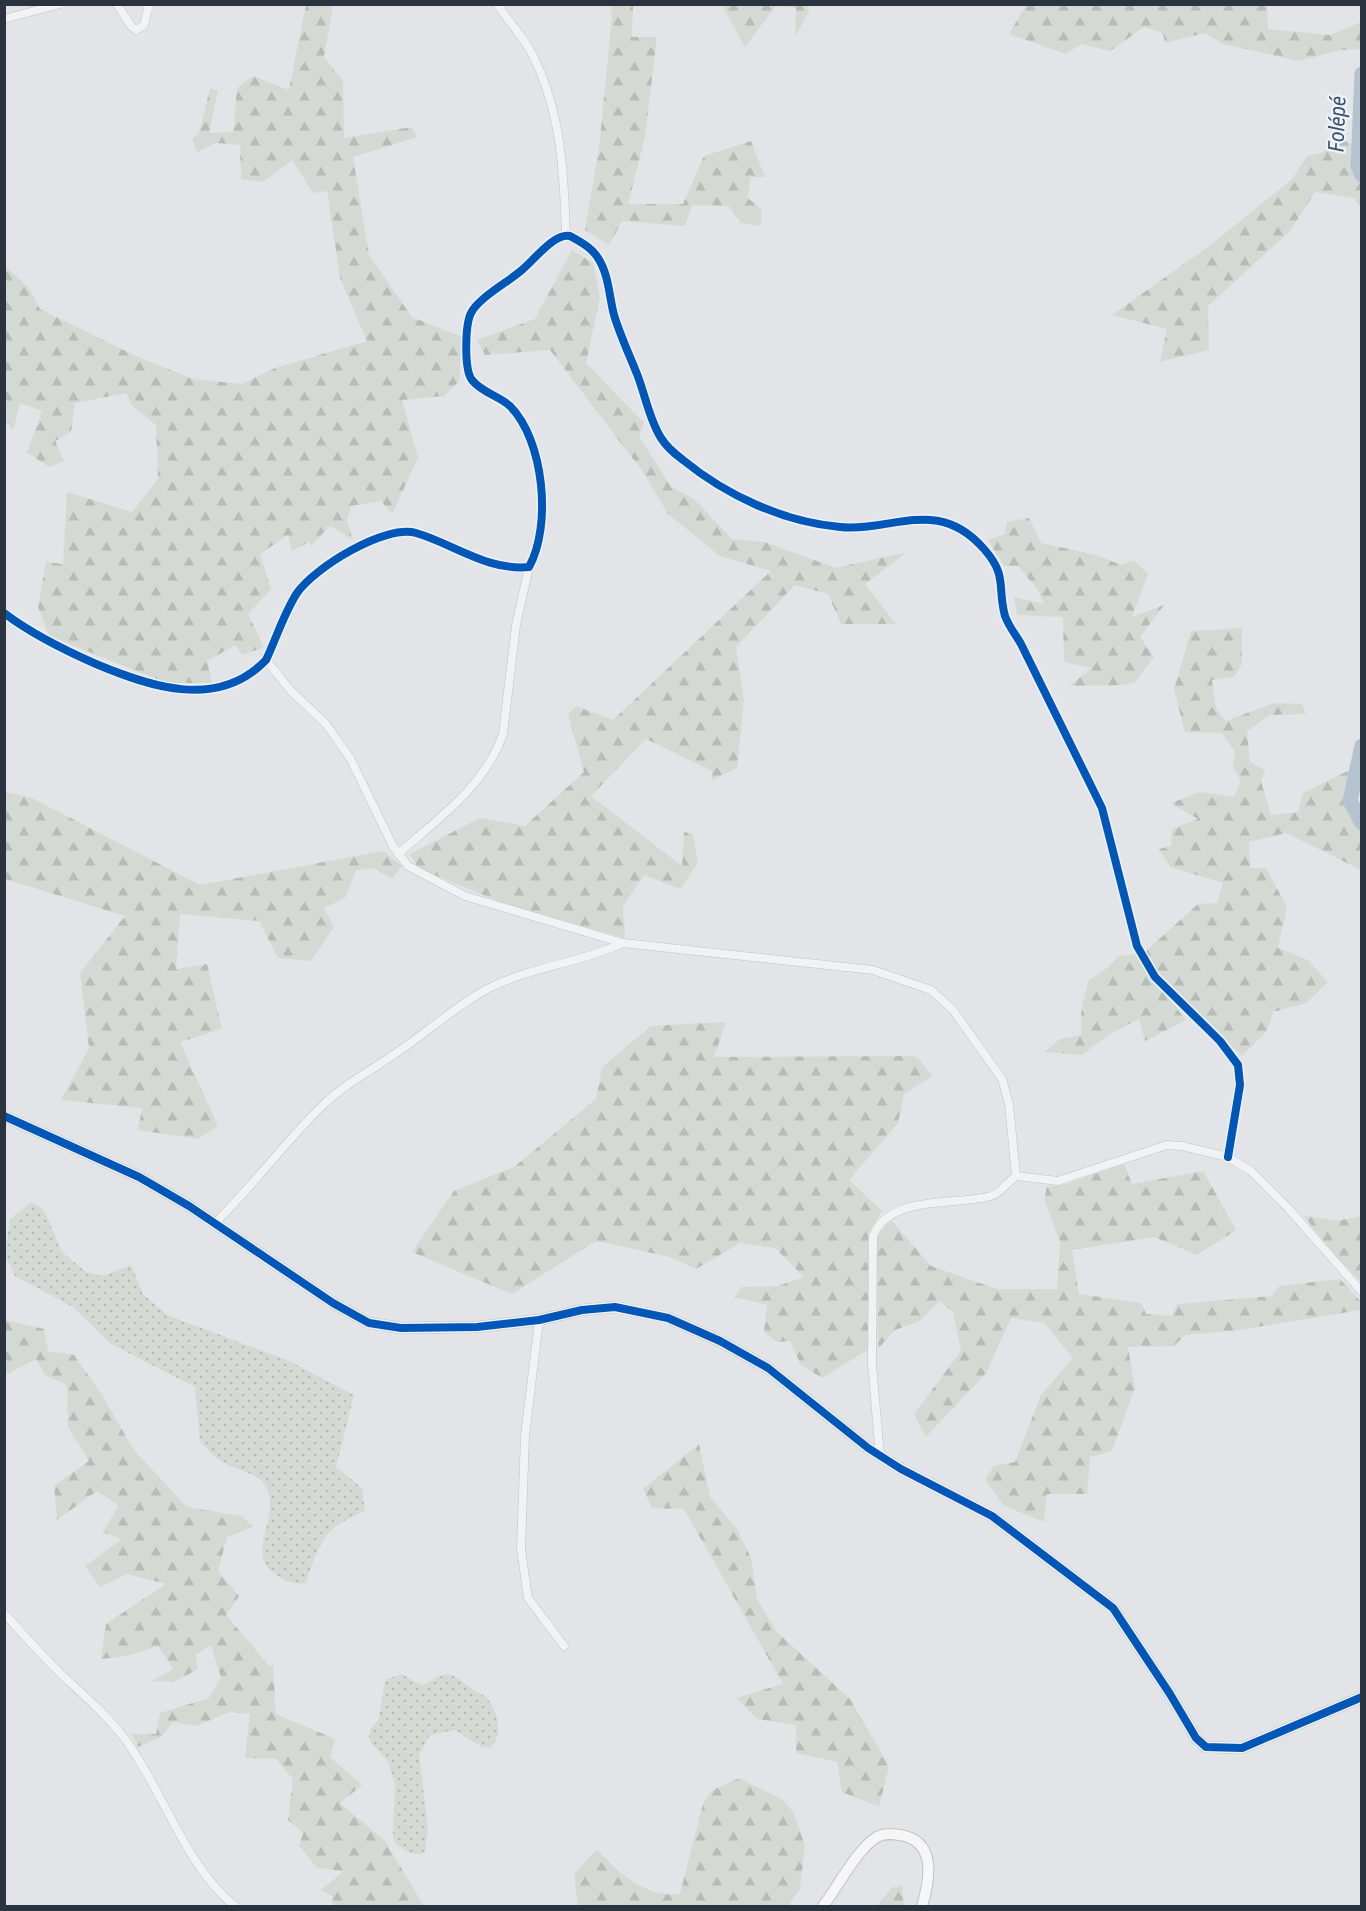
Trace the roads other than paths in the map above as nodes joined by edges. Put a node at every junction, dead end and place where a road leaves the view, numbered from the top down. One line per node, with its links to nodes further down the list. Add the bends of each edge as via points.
1 (60, 4): 5 (street)
2 (117, 4): 3 (street, via 136,30 144,25)
3 (149, 4)
4 (497, 4): 6 (street, via 531,53 550,99 558,130)
5 (4, 19)
6 (566, 235): 7 (street, via 557,238 474,307 467,327 469,375 514,412 534,450 542,509 534,559); 15 (street, via 591,249 599,259 618,327 653,421 661,438 682,459 748,502 797,518 851,528 913,518 938,521 972,538 992,559 1001,575 1009,625 1102,808 1137,946 1155,977 1220,1041 1238,1065 1240,1085)
7 (529, 567): 9 (street, via 474,559 414,532 384,534 335,562 297,592); 12 (street, via 497,751 454,806)
8 (4, 614): 10 (street, via 77,655 163,688 216,688)
9 (266, 660): 10 (street); 11 (street)
10 (258, 669): 11 (street)
11 (274, 671): 12 (street, via 326,724 350,758)
12 (398, 854): 13 (street, via 419,873 465,896)
13 (623, 943): 16 (street, via 873,970 931,990 953,1010 1002,1079 1009,1104); 17 (street, via 598,955 492,987 458,1006 335,1094)
14 (4, 1116): 17 (street, via 120,1167)
15 (1228, 1157): 16 (street, via 1167,1145 1058,1181); 18 (street, via 1251,1171 1274,1193)
16 (1016, 1176): 20 (street, via 990,1196 918,1206 894,1214 877,1227 873,1251 872,1364)
17 (215, 1223): 19 (street, via 369,1323 439,1328)
18 (1362, 1293)
19 (539, 1320): 20 (street, via 615,1307 668,1318 768,1368); 22 (street, via 525,1436 521,1549 528,1598)
20 (880, 1456): 23 (street, via 999,1521 1113,1608 1196,1738 1206,1747 1242,1748)
21 (4, 1613): 24 (street, via 124,1738 202,1871)
22 (564, 1646)
23 (1362, 1697)
24 (235, 1906)
25 (823, 1906): 26 (street, via 868,1846 878,1837 891,1834 919,1843 927,1854 929,1878)
26 (922, 1906)

